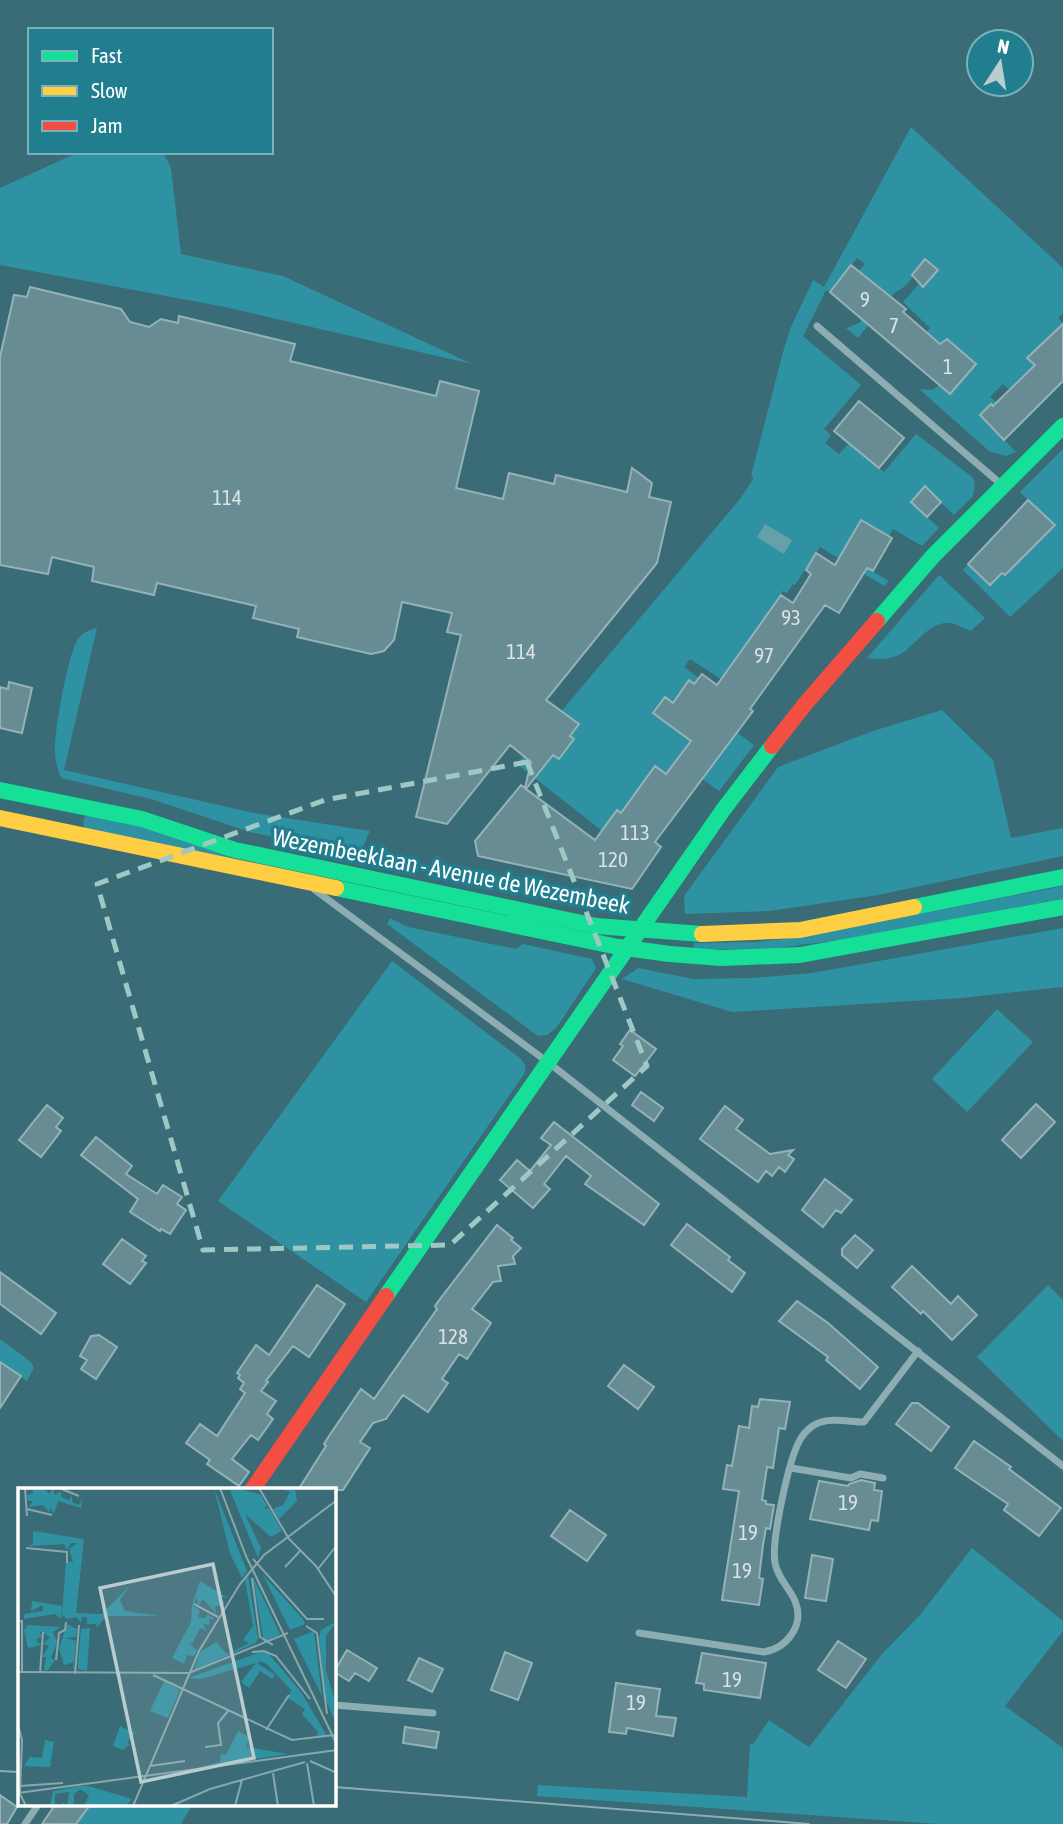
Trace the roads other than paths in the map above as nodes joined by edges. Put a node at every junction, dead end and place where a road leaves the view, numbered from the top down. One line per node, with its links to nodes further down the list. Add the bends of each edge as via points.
1 (817, 326): 3 (street)
2 (1063, 426): 3 (main road)
3 (1003, 485): 9 (main road, via 933,556 806,703 723,810)
4 (0, 790): 9 (main road, Wezembeeklaan - Avenue de Wezembeek, via 142,819 235,850)
5 (0, 818): 7 (main road, Wezembeeklaan - Avenue de Wezembeek)
6 (1063, 877): 9 (main road, Wezembeeklaan - Avenue de Wezembeek, via 800,930)
7 (307, 884): 10 (main road, Wezembeeklaan - Avenue de Wezembeek); 11 (street)
8 (1063, 907): 10 (main road, Wezembeeklaan - Avenue de Wezembeek, via 776,958 687,958)
9 (639, 932): 10 (main road)
10 (627, 949): 11 (main road)
11 (549, 1063): 12 (street); 16 (main road)
12 (918, 1351): 13 (street); 14 (street, via 864,1422 814,1424 800,1439)
13 (1063, 1466)
14 (791, 1468): 15 (street); 17 (street, via 774,1553 779,1578 797,1606 797,1623 788,1640 764,1651)
15 (883, 1478)
16 (253, 1488)
17 (639, 1633)
18 (336, 1705): 19 (street)
19 (433, 1713)
20 (37, 1806): 21 (street)
21 (25, 1824)

